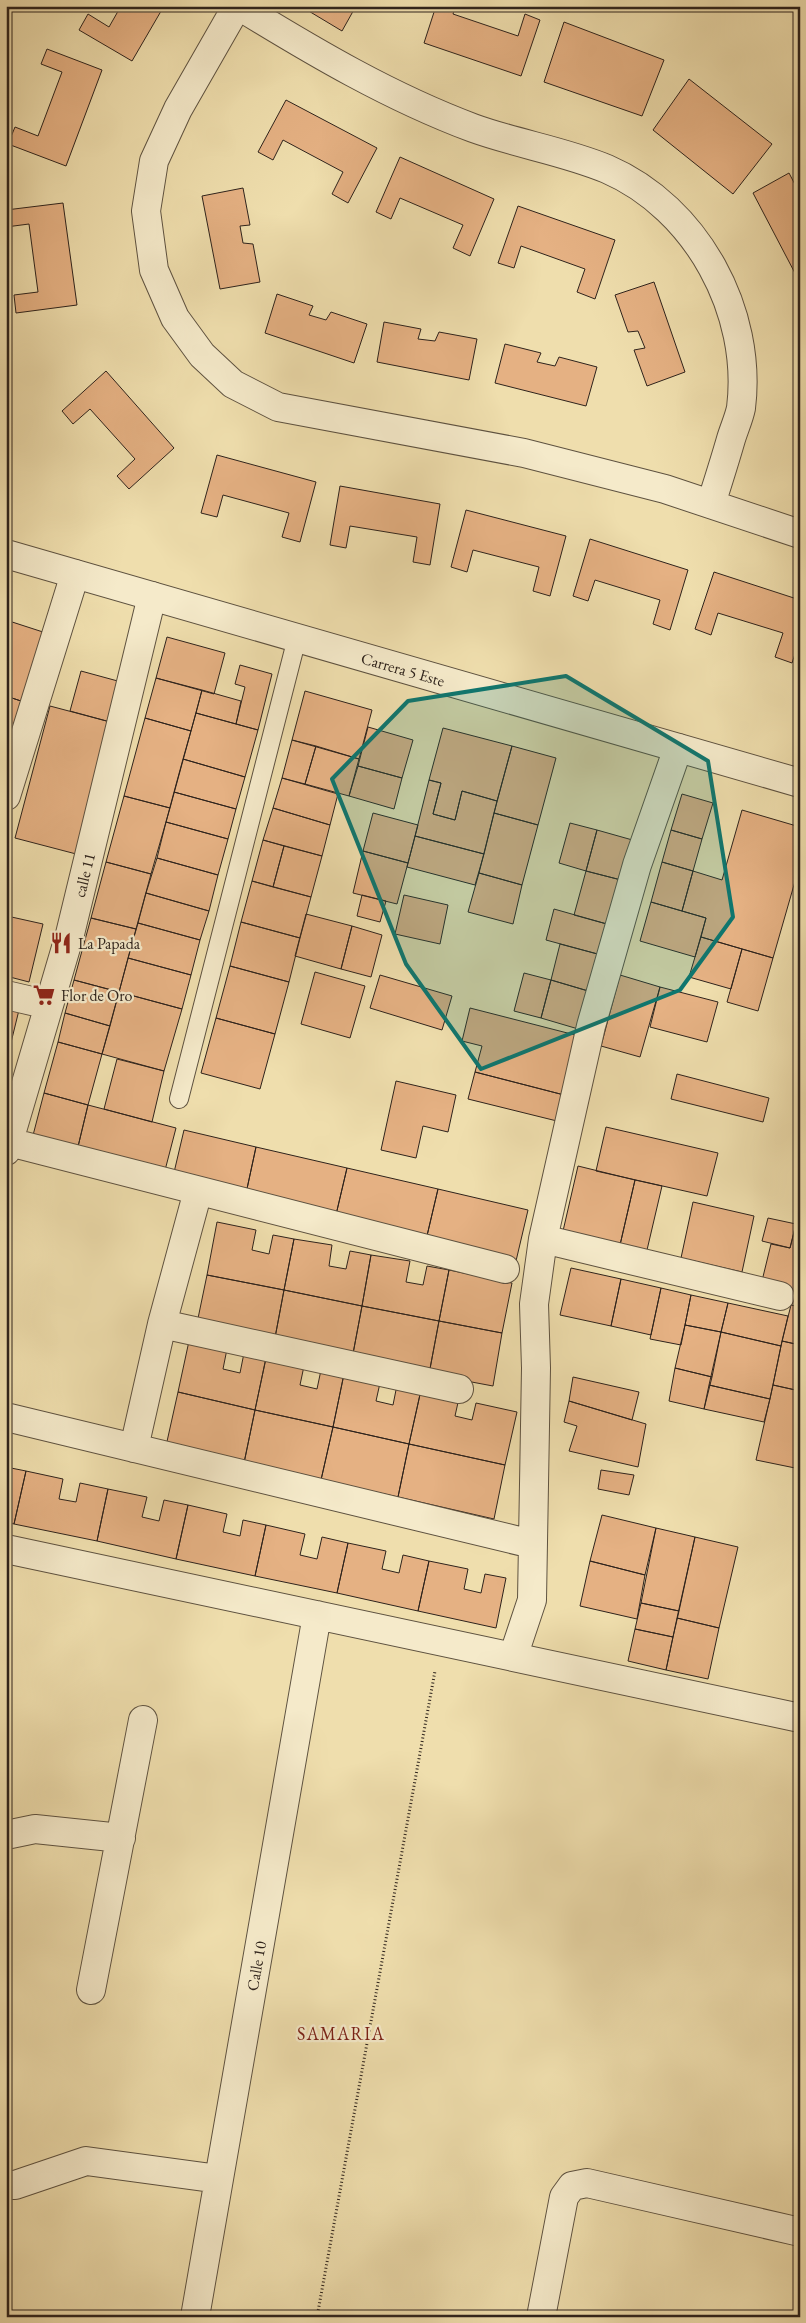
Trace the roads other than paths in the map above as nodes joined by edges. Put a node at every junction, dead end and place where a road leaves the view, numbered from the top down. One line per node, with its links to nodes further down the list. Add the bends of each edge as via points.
1 (238, 6): 2 (street, via 318,55 421,106 515,142 608,169 644,190 676,218 704,254 727,296 738,335 740,409); 2 (street, via 178,109 154,161 146,211 154,270 175,318 202,355 233,384 278,407 524,453)
2 (711, 504): 3 (street)
3 (800, 534)
4 (6, 554): 5 (street, Carrera 5 Este)
5 (75, 574): 6 (street, Carrera 5 Este); 10 (street)
6 (152, 596): 7 (street, Carrera 5 Este); 12 (street, calle 11, via 70,934)
7 (297, 638): 8 (street, Carrera 5 Este); 13 (lane)
8 (678, 748): 9 (street, Carrera 5 Este); 16 (street, via 637,865 591,1026)
9 (800, 783)
10 (6, 796)
11 (6, 995): 12 (street)
12 (49, 1006): 14 (street, calle 11)
13 (179, 1099)
14 (8, 1146): 15 (street)
15 (198, 1191): 17 (street); 19 (street)
16 (543, 1239): 18 (street); 23 (street, via 534,1304 536,1368)
17 (505, 1269)
18 (780, 1296)
19 (162, 1324): 20 (street); 22 (street)
20 (459, 1389)
21 (6, 1418): 22 (street)
22 (134, 1448): 23 (street)
23 (532, 1544): 26 (street, via 532,1600)
24 (6, 1549): 25 (street)
25 (317, 1615): 26 (street); 32 (street, Calle 10)
26 (513, 1657): 27 (street)
27 (800, 1718)
28 (143, 1720): 30 (street)
29 (6, 1835): 30 (street, via 35,1829)
30 (121, 1838): 31 (street)
31 (91, 1990)
32 (219, 2179): 33 (street, via 86,2161 15,2185); 35 (street, Calle 10)
33 (6, 2184)
34 (800, 2232): 36 (street, via 587,2183 572,2186 564,2196)
35 (195, 2317)
36 (541, 2317)

